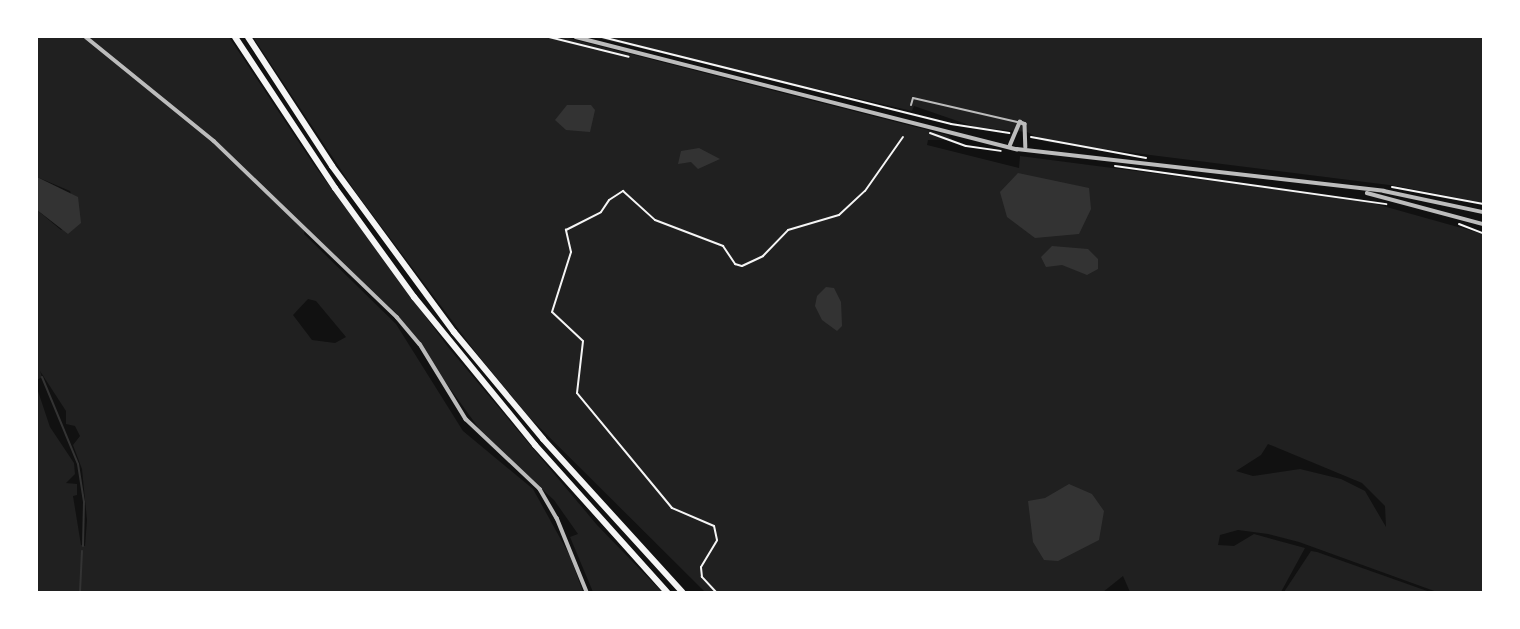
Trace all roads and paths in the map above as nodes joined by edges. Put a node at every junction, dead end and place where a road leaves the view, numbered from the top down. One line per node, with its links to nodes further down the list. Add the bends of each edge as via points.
1 (86, 37): 21 (street, via 214,141 397,317 420,344 466,419 540,489)
2 (235, 37): 22 (highway, via 414,297 534,445)
3 (248, 37): 23 (highway, via 332,166 454,332 542,439)
4 (576, 37): 11 (street)
5 (603, 37): 9 (path, via 963,127)
6 (911, 105): 7 (lane, via 913,98)
7 (1022, 123): 9 (street); 12 (street)
8 (929, 132): 13 (path, via 967,146)
9 (1018, 135): 11 (street)
10 (903, 137): 24 (path, via 847,209 788,230 763,256 742,266 734,264 723,246 655,220 623,191 601,212 566,230 571,252 552,312 579,334 584,345 577,393 672,508 715,526 718,540 701,567 702,577)
11 (1010, 145): 12 (street)
12 (1026, 147): 15 (street)
13 (1009, 152)
14 (1110, 166): 16 (path)
15 (1362, 191): 17 (street, via 1421,196); 19 (street)
16 (1387, 204)
17 (1483, 212)
18 (1451, 221): 20 (path)
19 (1483, 224)
20 (1483, 233)
21 (587, 592)
22 (667, 592)
23 (682, 592)
24 (716, 592)

